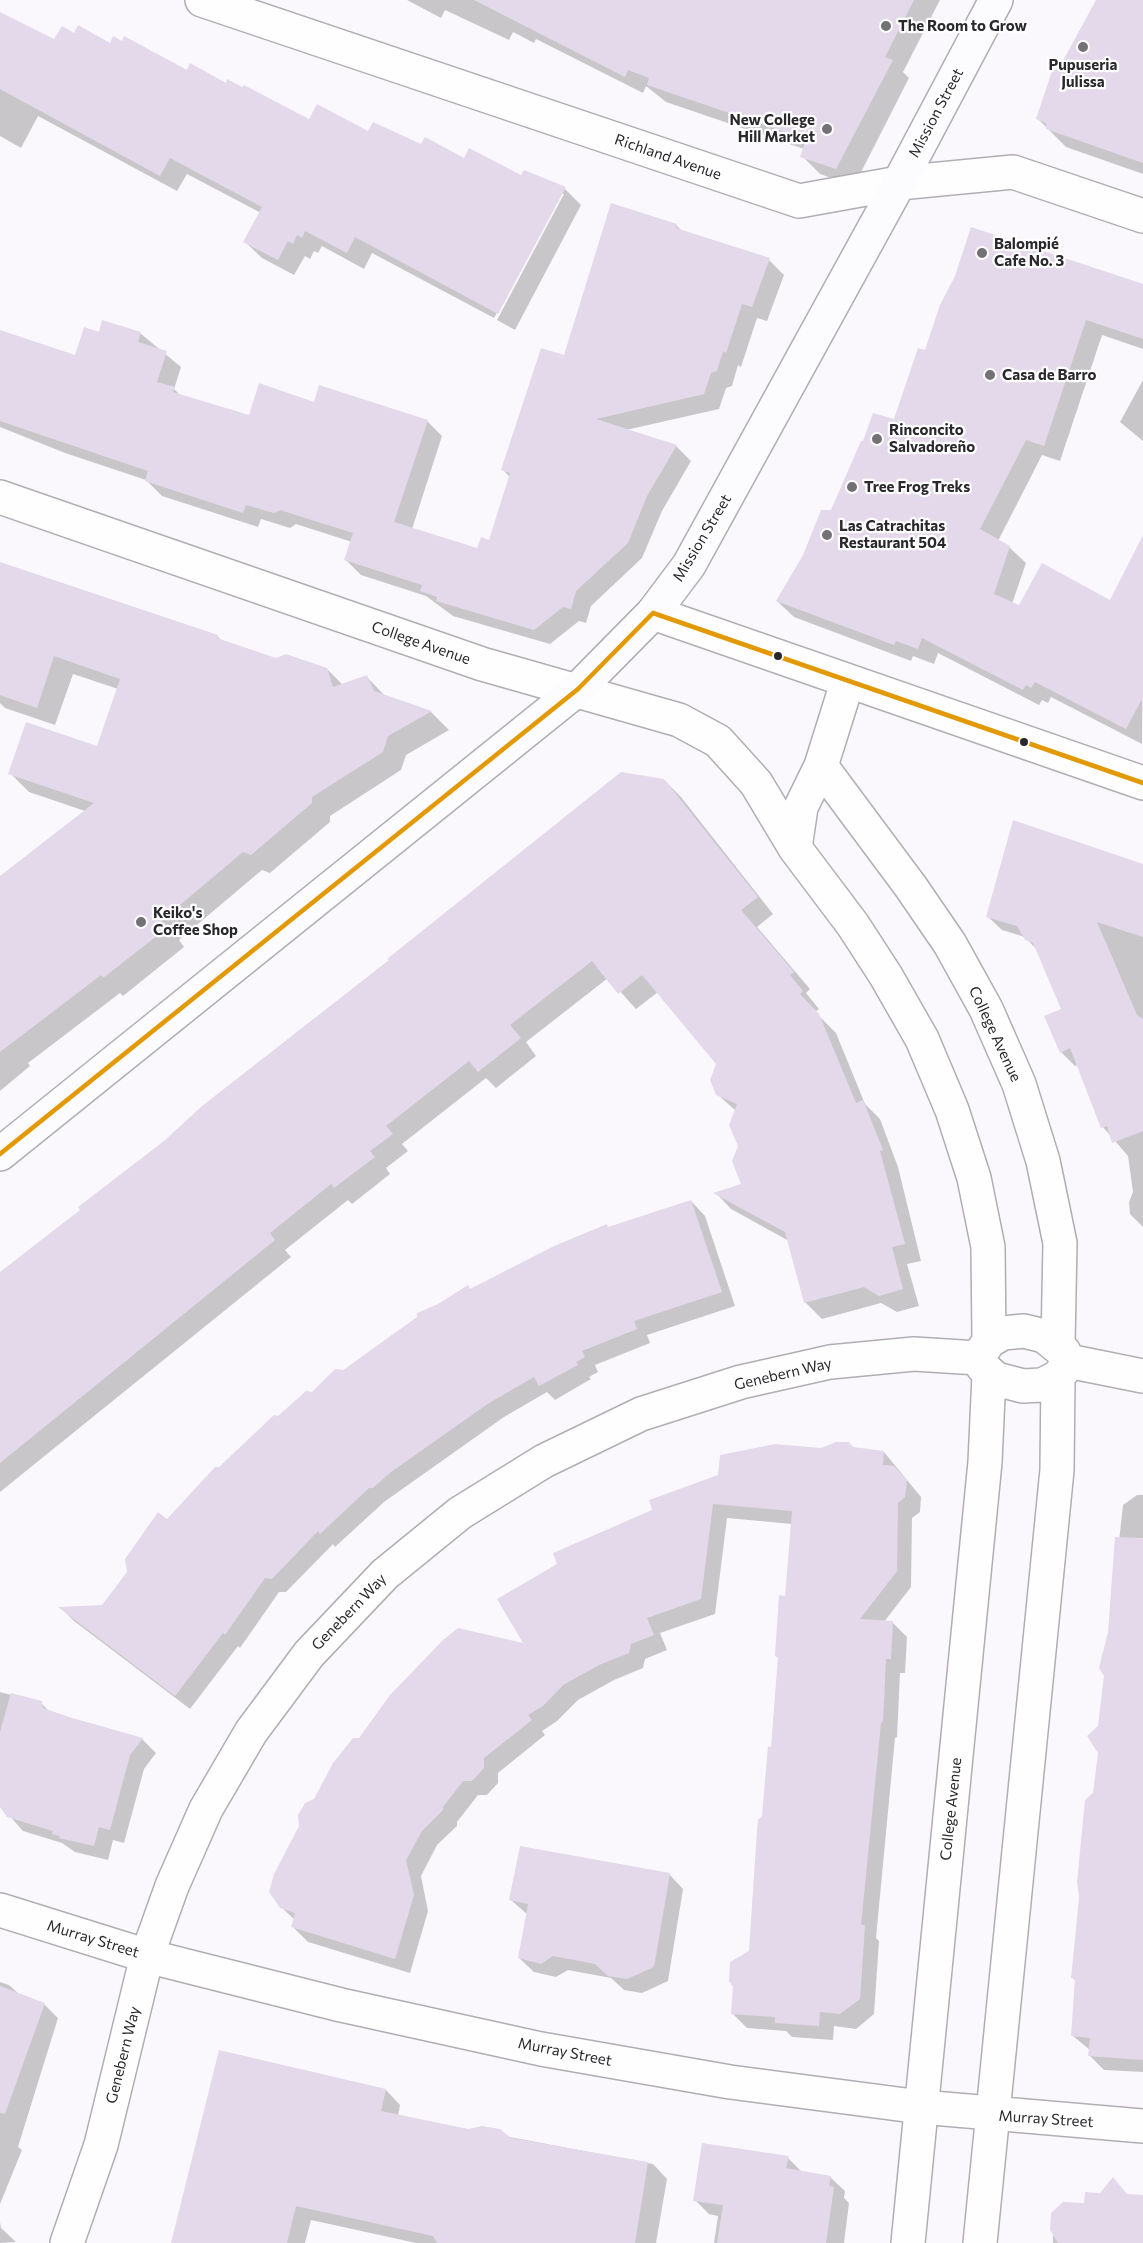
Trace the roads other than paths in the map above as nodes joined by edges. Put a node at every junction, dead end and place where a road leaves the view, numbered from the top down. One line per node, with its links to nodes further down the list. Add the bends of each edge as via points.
1 (202, 0): 3 (street, Richland Avenue, via 799,201)
2 (996, 0): 3 (main road, Mission Street)
3 (899, 183): 4 (street, Richland Avenue, via 1013,172); 6 (main road, Mission Street, via 689,565)
4 (1143, 216)
5 (0, 497): 8 (street, College Avenue, via 482,664)
6 (653, 613): 7 (street); 8 (main road, Mission Street)
7 (847, 683): 9 (street); 10 (street)
8 (578, 689): 11 (street, College Avenue, via 679,720 718,741 756,783); 12 (main road, Mission Street)
9 (820, 766): 11 (street, via 801,807); 14 (street, College Avenue, via 950,944 986,1009 1018,1084 1043,1161 1060,1243)
10 (1143, 783)
11 (795, 849): 13 (street, College Avenue, via 886,976 922,1039 952,1110 974,1178 988,1247)
12 (0, 1154)
13 (985, 1358): 14 (street, via 1004,1383 1023,1386 1042,1385); 14 (street, via 1003,1332 1024,1331 1044,1336); 17 (street, Genebern Way, via 914,1354 830,1362 741,1382 641,1414 544,1461 460,1513 377,1582 309,1654 251,1732 206,1809); 18 (street, College Avenue, via 985,1462)
14 (1061, 1361): 15 (street); 19 (street, College Avenue, via 1057,1470)
15 (1143, 1376)
16 (0, 1910): 17 (street, Murray Street)
17 (147, 1956): 18 (street, Murray Street, via 341,2005 541,2049 730,2082); 21 (street, Genebern Way, via 101,2145)
18 (921, 2107): 19 (street, Murray Street); 22 (street, College Avenue)
19 (993, 2115): 20 (street, Murray Street); 23 (street, College Avenue)
20 (1143, 2126)
21 (67, 2243)
22 (908, 2243)
23 (980, 2243)

